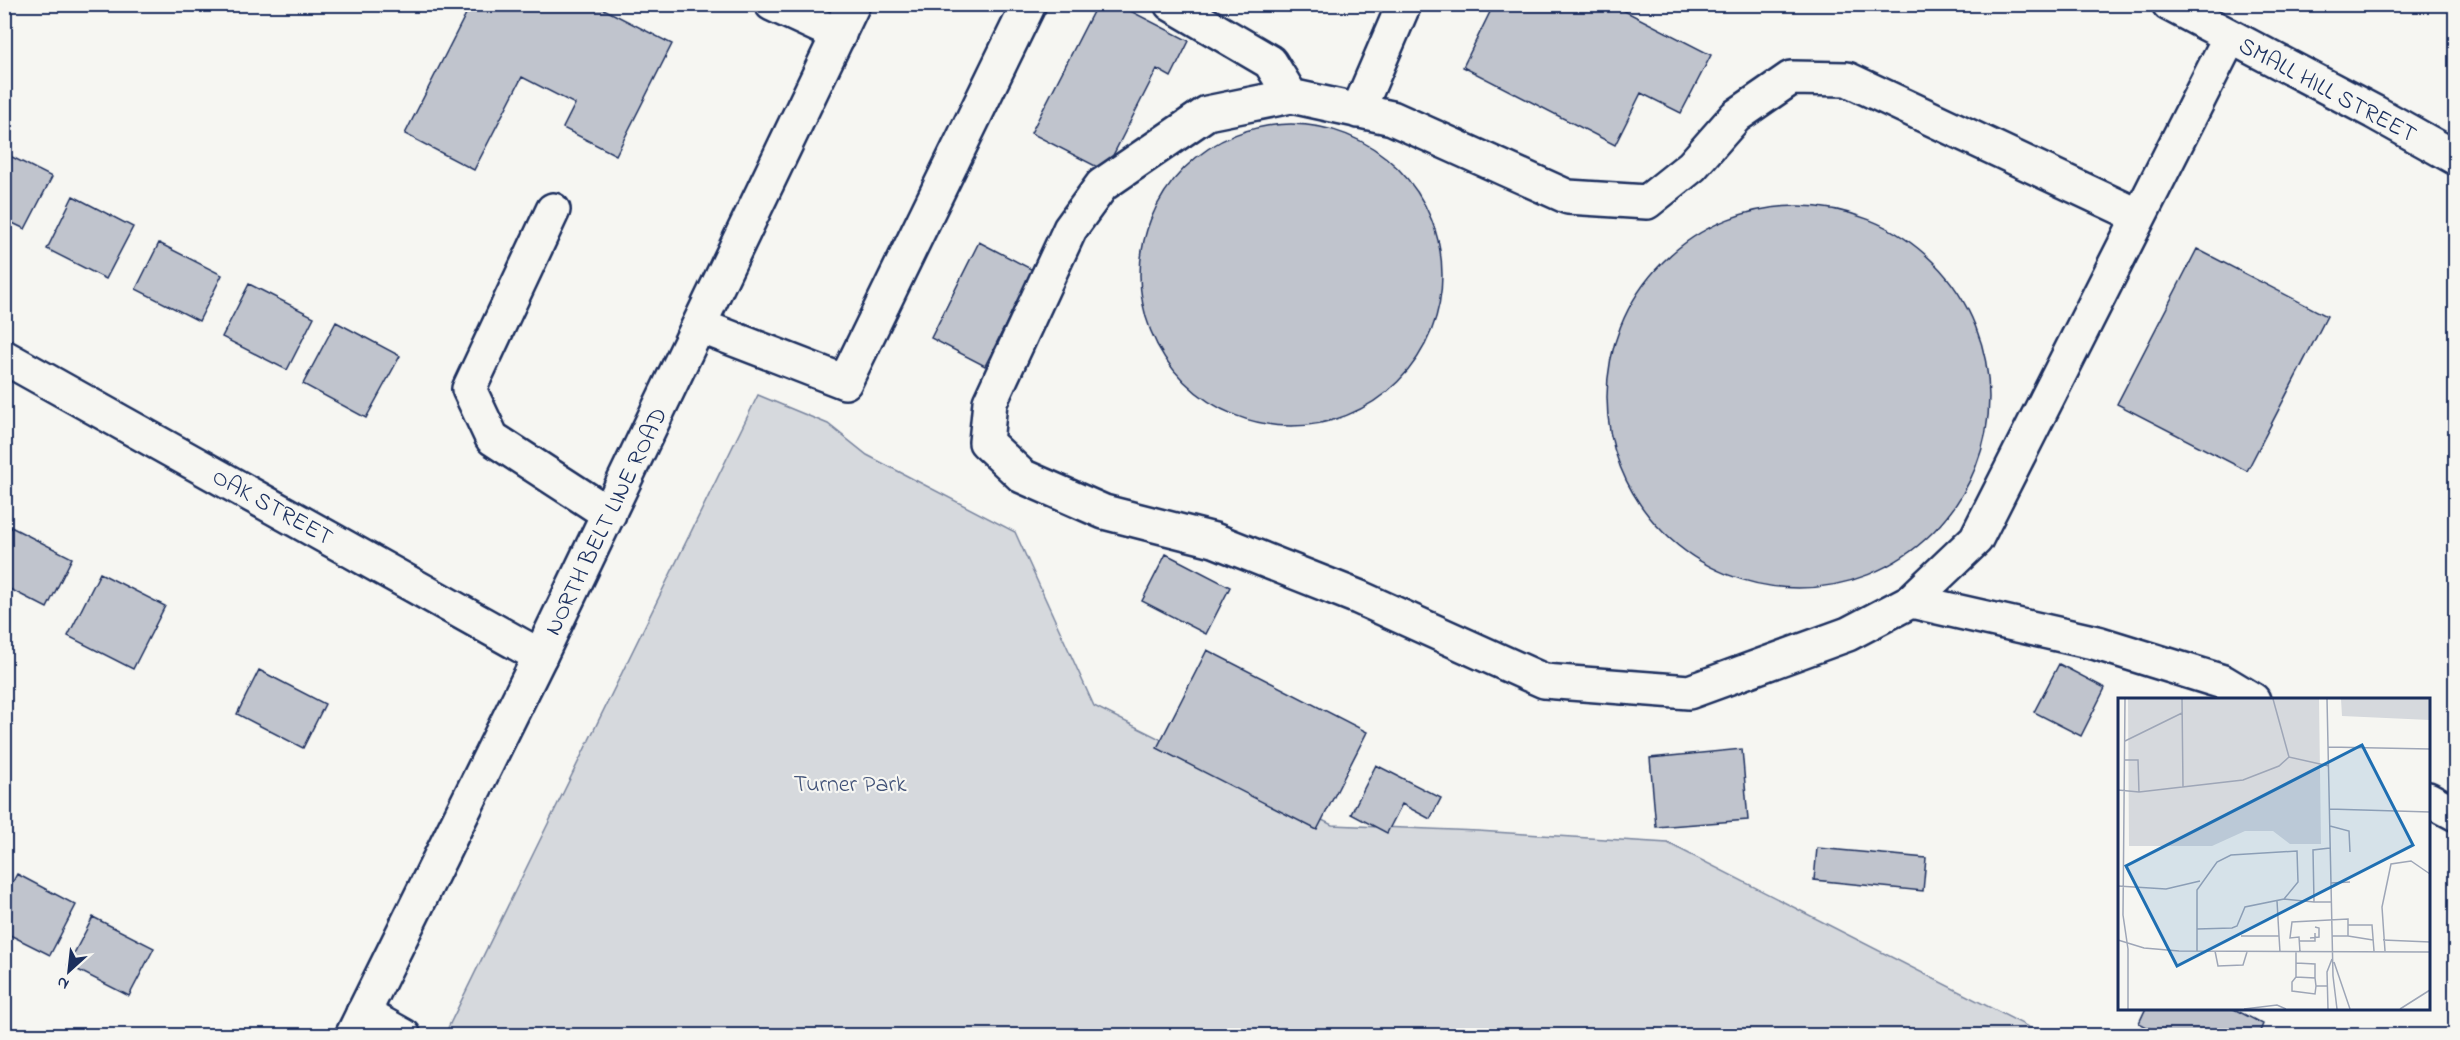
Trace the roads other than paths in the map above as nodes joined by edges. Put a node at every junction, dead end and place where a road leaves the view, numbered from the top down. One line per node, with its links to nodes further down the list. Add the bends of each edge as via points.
1 (772, 4): 7 (main road)
2 (853, 4): 7 (main road, NORTH BELT LINE ROAD)
3 (1029, 4): 14 (main road, via 845,382)
4 (1171, 4): 9 (main road, via 1270,62)
5 (1404, 4): 10 (main road)
6 (2169, 4): 8 (main road, SMALL HILL STREET)
7 (839, 35): 14 (main road, NORTH BELT LINE ROAD)
8 (2230, 37): 11 (main road, SMALL HILL STREET); 13 (main road)
9 (1290, 96): 10 (main road); 17 (main road, via 1207,113 1102,185 1070,229 990,402 986,442 1022,476 1104,512 1214,540 1358,597 1544,681 1689,692 1848,634)
10 (1358, 111): 13 (main road, via 1392,118 1568,197 1647,202 1692,166 1736,116 1791,78 1847,79)
11 (2456, 158)
12 (553, 210): 16 (main road, via 469,389 492,438)
13 (2139, 216): 17 (main road, via 1976,539)
14 (700, 326): 16 (main road, NORTH BELT LINE ROAD)
15 (4, 357): 18 (main road, OAK STREET)
16 (609, 514): 18 (main road, NORTH BELT LINE ROAD)
17 (1911, 601): 19 (main road, via 2097,643 2223,682)
18 (540, 656): 22 (main road, NORTH BELT LINE ROAD)
19 (2251, 698)
20 (2430, 800): 21 (main road)
21 (2456, 814)
22 (357, 1024): 23 (main road)
23 (405, 1035)

